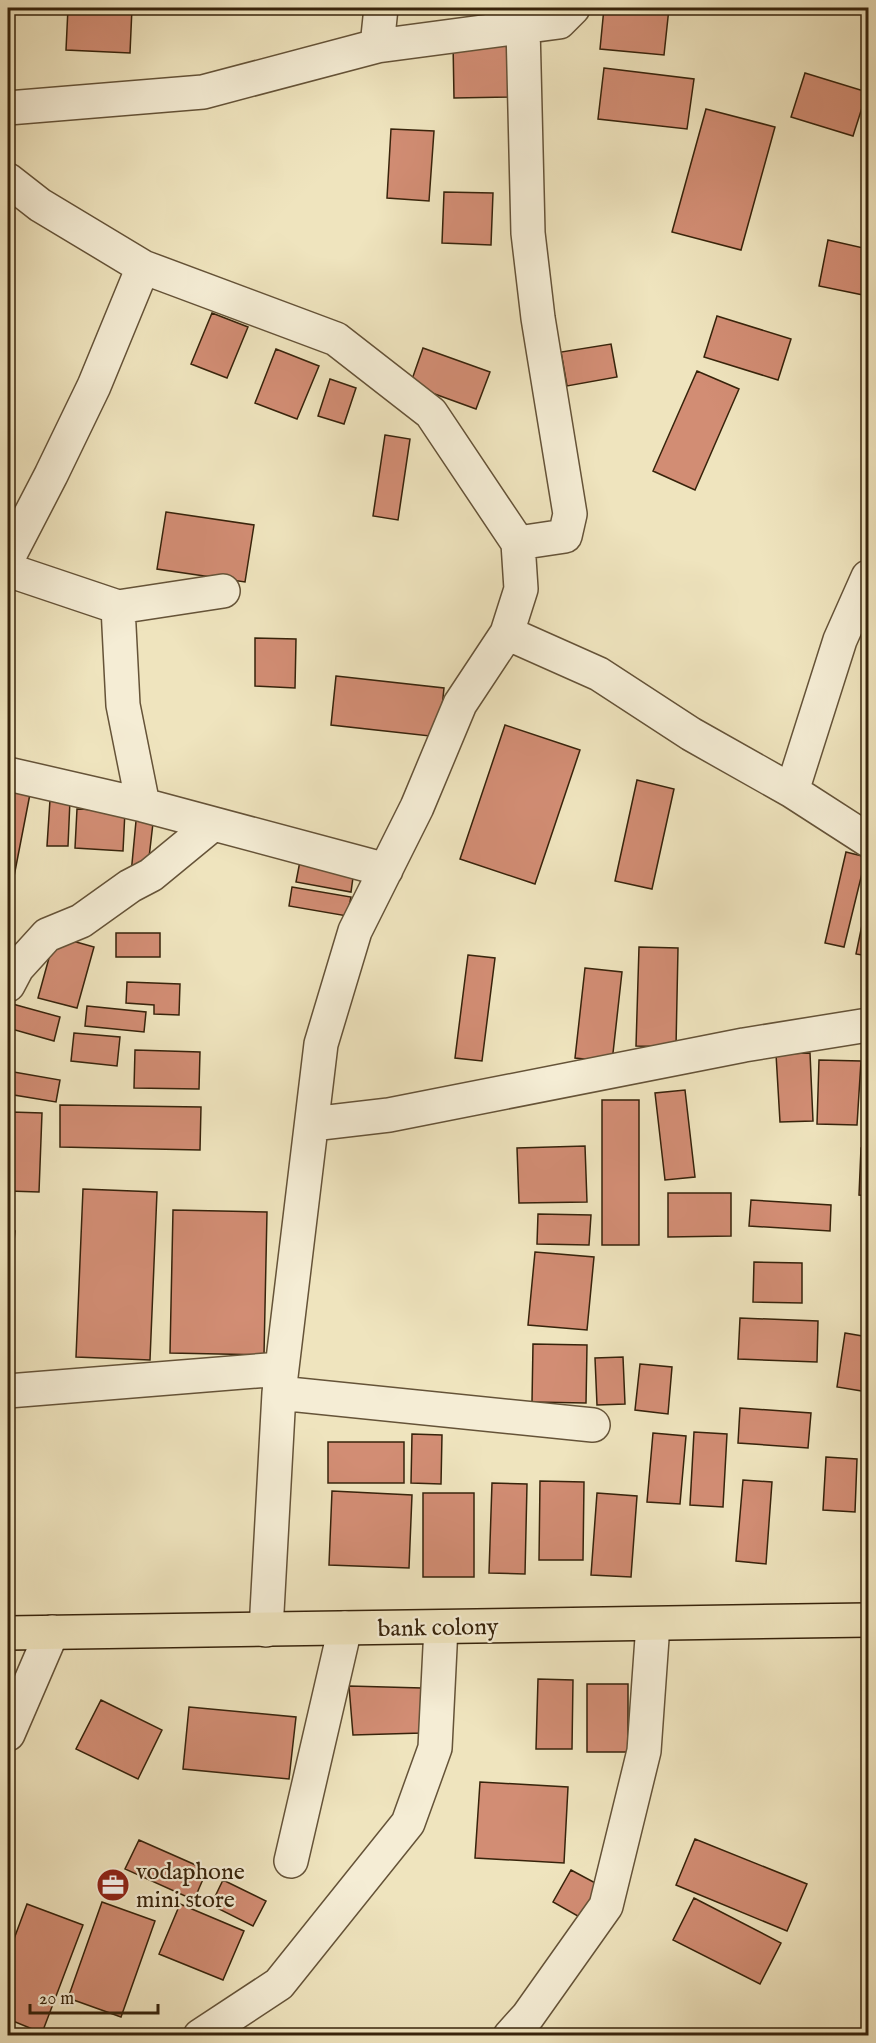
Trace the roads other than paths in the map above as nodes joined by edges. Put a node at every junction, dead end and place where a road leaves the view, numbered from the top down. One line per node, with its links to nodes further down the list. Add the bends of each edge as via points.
1 (381, 8): 4 (street)
2 (573, 8): 3 (street, via 560,22)
3 (523, 27): 4 (street); 8 (street, via 528,233 570,514 565,536)
4 (377, 46): 5 (street, via 203,93)
5 (8, 108)
6 (8, 180): 7 (street, via 40,205)
7 (143, 267): 8 (street, via 336,339 431,413); 9 (street, via 94,386)
8 (518, 543): 14 (street, via 521,589)
9 (8, 558)
10 (8, 570): 13 (street)
11 (868, 577): 16 (street, via 840,640)
12 (224, 591): 13 (street)
13 (118, 607): 17 (street, via 123,705)
14 (507, 633): 16 (street, via 599,674 691,734); 20 (street, via 460,704)
15 (8, 774): 17 (street)
16 (792, 791): 19 (street)
17 (143, 805): 18 (street)
18 (213, 824): 20 (street); 21 (street, via 151,875 81,921 47,935)
19 (868, 840)
20 (386, 870): 23 (street, via 355,931 321,1044)
21 (8, 984)
22 (868, 1025): 23 (street, via 744,1045 389,1115)
23 (312, 1124): 24 (street)
24 (280, 1381): 25 (street); 26 (street); 31 (street)
25 (8, 1391)
26 (593, 1425)
27 (868, 1620): 28 (main road, bank colony)
28 (653, 1624): 29 (main road, bank colony); 37 (street, via 644,1751 606,1906)
29 (441, 1627): 30 (main road, bank colony); 36 (street, via 435,1748 408,1823 279,1984)
30 (345, 1628): 31 (main road, bank colony); 35 (street)
31 (266, 1630): 32 (main road, bank colony)
32 (52, 1632): 33 (main road, bank colony); 34 (street)
33 (8, 1633)
34 (8, 1734)
35 (291, 1861)
36 (200, 2036)
37 (510, 2036)

